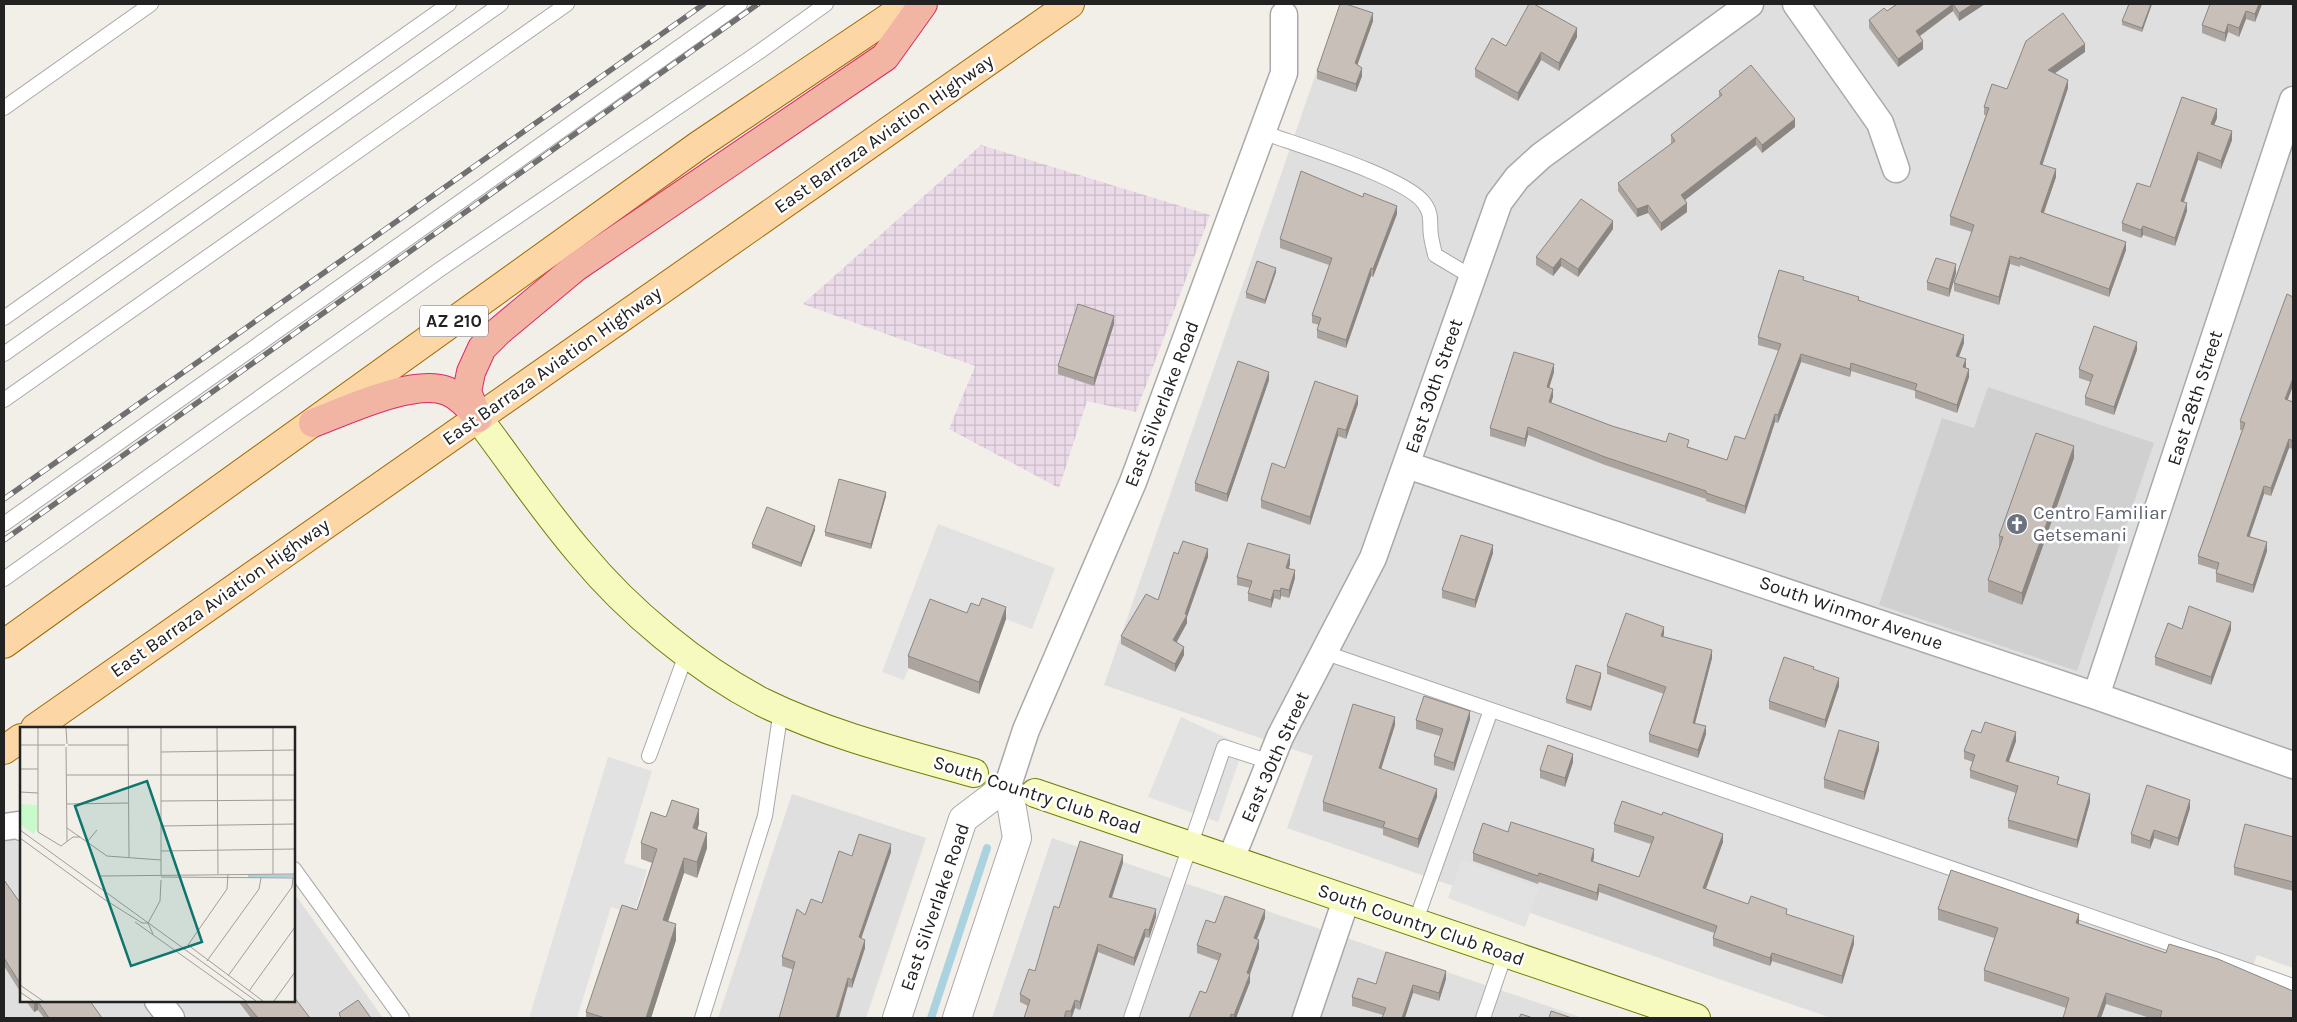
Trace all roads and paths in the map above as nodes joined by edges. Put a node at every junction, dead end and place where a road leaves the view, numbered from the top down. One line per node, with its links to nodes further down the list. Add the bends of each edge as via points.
1 (151, 4): 14 (lane)
2 (450, 4): 18 (lane)
3 (501, 4): 19 (lane)
4 (567, 4): 20 (lane)
5 (740, 4): 24 (lane)
6 (826, 4): 25 (lane, via 439,270)
7 (909, 4): 22 (main road, AZ 210, via 699,145)
8 (923, 4): 21 (highway, via 885,57 576,267 499,331 482,348 471,372 467,392)
9 (1070, 4): 21 (main road, East Barraza Aviation Highway)
10 (1750, 4): 17 (street, East 30th Street, via 1541,156 1516,178 1499,202)
11 (1796, 4): 16 (street, via 1880,123)
12 (1284, 15): 15 (street, East Silverlake Road, via 1284,73)
13 (2293, 100): 29 (street, East 28th Street)
14 (4, 108)
15 (1262, 132): 17 (lane, via 1408,189 1424,203 1431,217 1435,255); 39 (street, East Silverlake Road, via 1133,482 1026,730)
16 (1896, 169)
17 (1472, 277): 23 (street, East 30th Street)
18 (4, 318)
19 (4, 354)
20 (4, 400)
21 (478, 418): 22 (highway, via 462,399 445,390 406,390); 27 (main road, South Country Club Road, via 581,554 623,600); 32 (main road, East Barraza Aviation Highway)
22 (313, 422): 26 (main road, AZ 210)
23 (1407, 465): 28 (street, East 30th Street, via 1373,558); 29 (street, South Winmor Avenue)
24 (4, 524)
25 (4, 579)
26 (4, 644)
27 (687, 652): 30 (main road, South Country Club Road, via 762,702); 35 (lane)
28 (1323, 652): 31 (lane); 36 (street, East 30th Street)
29 (2096, 696): 37 (street, South Winmor Avenue)
30 (781, 710): 38 (main road, South Country Club Road, via 850,737); 52 (lane, via 765,816)
31 (1491, 710): 45 (lane); 47 (lane)
32 (35, 727)
33 (20, 739): 34 (main road)
34 (4, 750)
35 (650, 756)
36 (1270, 762): 41 (lane, via 1224,747); 42 (street, East 30th Street)
37 (2293, 765)
38 (974, 773): 39 (street, South Country Club Road)
39 (1008, 785): 40 (street, South Country Club Road); 53 (street, East Silverlake Road, via 963,819); 54 (street, East Silverlake Road, via 1017,838)
40 (1035, 793): 41 (main road, South Country Club Road)
41 (1190, 846): 42 (main road, South Country Club Road); 55 (lane)
42 (1231, 859): 44 (main road, South Country Club Road)
43 (295, 870): 51 (lane)
44 (1346, 900): 45 (main road, South Country Club Road); 56 (street)
45 (1415, 923): 46 (main road, South Country Club Road)
46 (1504, 954): 49 (main road, South Country Club Road); 57 (lane)
47 (2293, 986)
48 (159, 1002): 50 (street)
49 (1660, 1012): 58 (main road, South Country Club Road)
50 (171, 1018)
51 (402, 1018)
52 (702, 1018)
53 (896, 1018)
54 (957, 1018)
55 (1131, 1018)
56 (1306, 1018)
57 (1483, 1018)
58 (1696, 1018)

